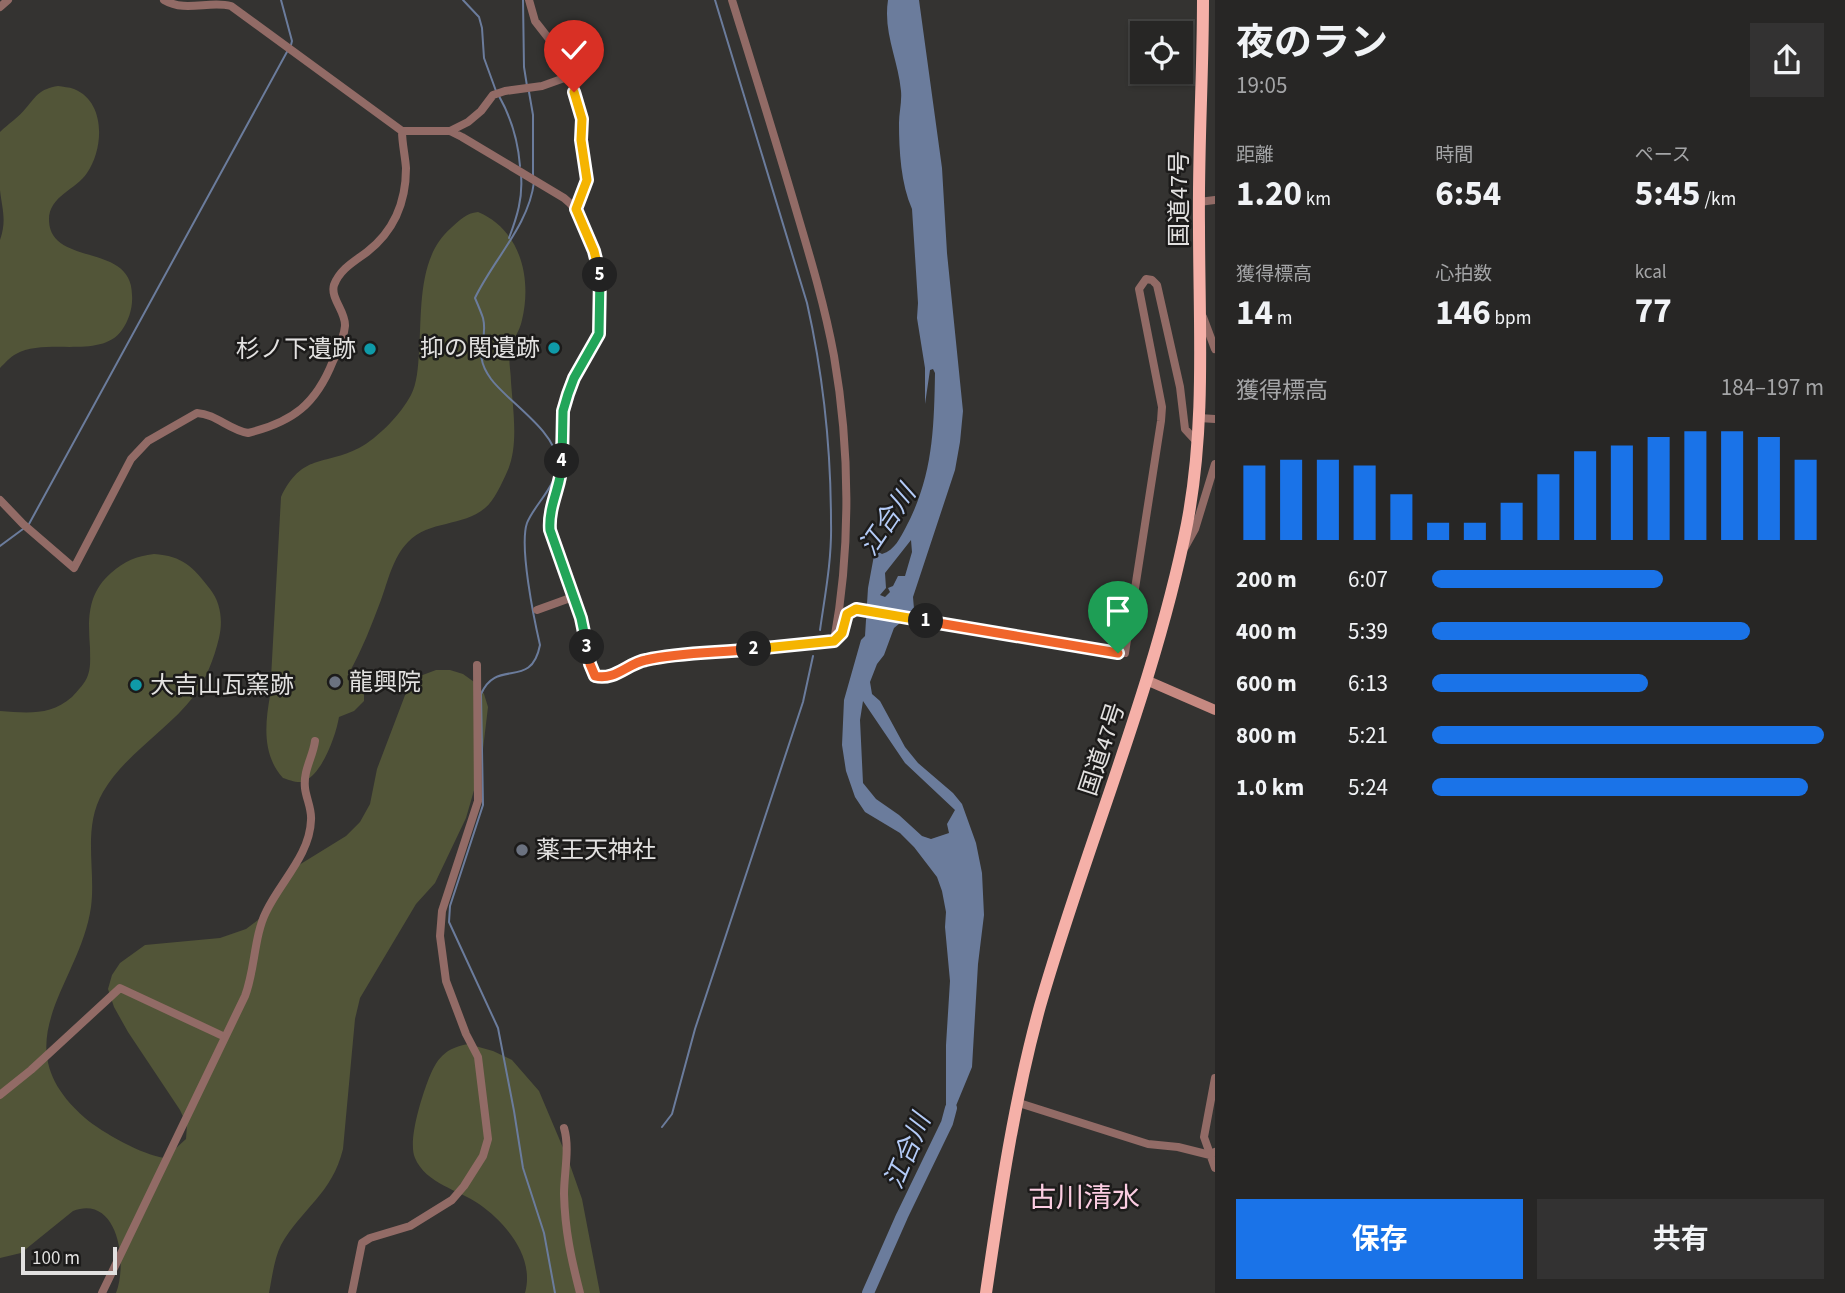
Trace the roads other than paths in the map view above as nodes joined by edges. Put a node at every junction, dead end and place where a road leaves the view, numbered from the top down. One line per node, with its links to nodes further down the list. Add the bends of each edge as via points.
1 (8, 0): 7 (street)
2 (164, 0): 6 (street, via 186,7)
3 (529, 0): 8 (street, via 536,21)
4 (732, 0): 24 (street, via 817,280 834,358 845,467 845,547)
5 (1203, 0): 12 (highway, 国道47号)
6 (220, 1): 9 (street, via 242,12)
7 (0, 7)
8 (570, 76): 10 (street, via 498,93 468,122); 13 (street, via 582,119 587,180)
9 (402, 131): 10 (street); 20 (street, via 406,166 400,209 386,234 346,267 334,286 344,317 343,336 325,382 304,408 248,433 197,413 148,442 131,459 74,568)
10 (450, 131): 13 (street)
11 (1215, 200): 12 (street)
12 (1199, 202): 14 (highway, 国道47号)
13 (576, 209): 22 (street, via 598,261 601,314 599,334 574,378 563,411 562,469 549,517)
14 (1200, 311): 15 (street); 16 (highway, 国道47号)
15 (1215, 349)
16 (1199, 418): 17 (street); 18 (highway, 国道47号)
17 (1215, 419)
18 (1197, 442): 21 (highway, 国道47号); 24 (street, via 1185,429 1157,285 1146,279 1139,289 1162,407 1126,651 856,609 847,614 842,633)
19 (1215, 464): 21 (street, via 1195,529)
20 (0, 500)
21 (1180, 553): 26 (highway, 国道47号)
22 (573, 597): 23 (street); 24 (street, via 592,671 600,677 645,660)
23 (537, 610)
24 (834, 641)
25 (477, 665): 37 (street, via 478,801 442,911 440,936 446,981 478,1057 488,1139 483,1156 452,1200 410,1226 362,1243)
26 (1146, 680): 27 (main road); 32 (highway, 国道47号, via 1058,946)
27 (1215, 710)
28 (315, 741): 29 (street, via 306,766 312,819 306,841 267,910 250,982)
29 (225, 1037): 31 (street, via 120,988); 36 (street)
30 (1215, 1078): 34 (street, via 1204,1127 1205,1144)
31 (0, 1095)
32 (1016, 1102): 34 (street, via 1147,1144); 39 (highway, 国道47号)
33 (564, 1128): 38 (street, via 566,1235)
34 (1212, 1153): 35 (street)
35 (1215, 1168)
36 (102, 1293)
37 (352, 1293)
38 (580, 1293)
39 (986, 1293)

